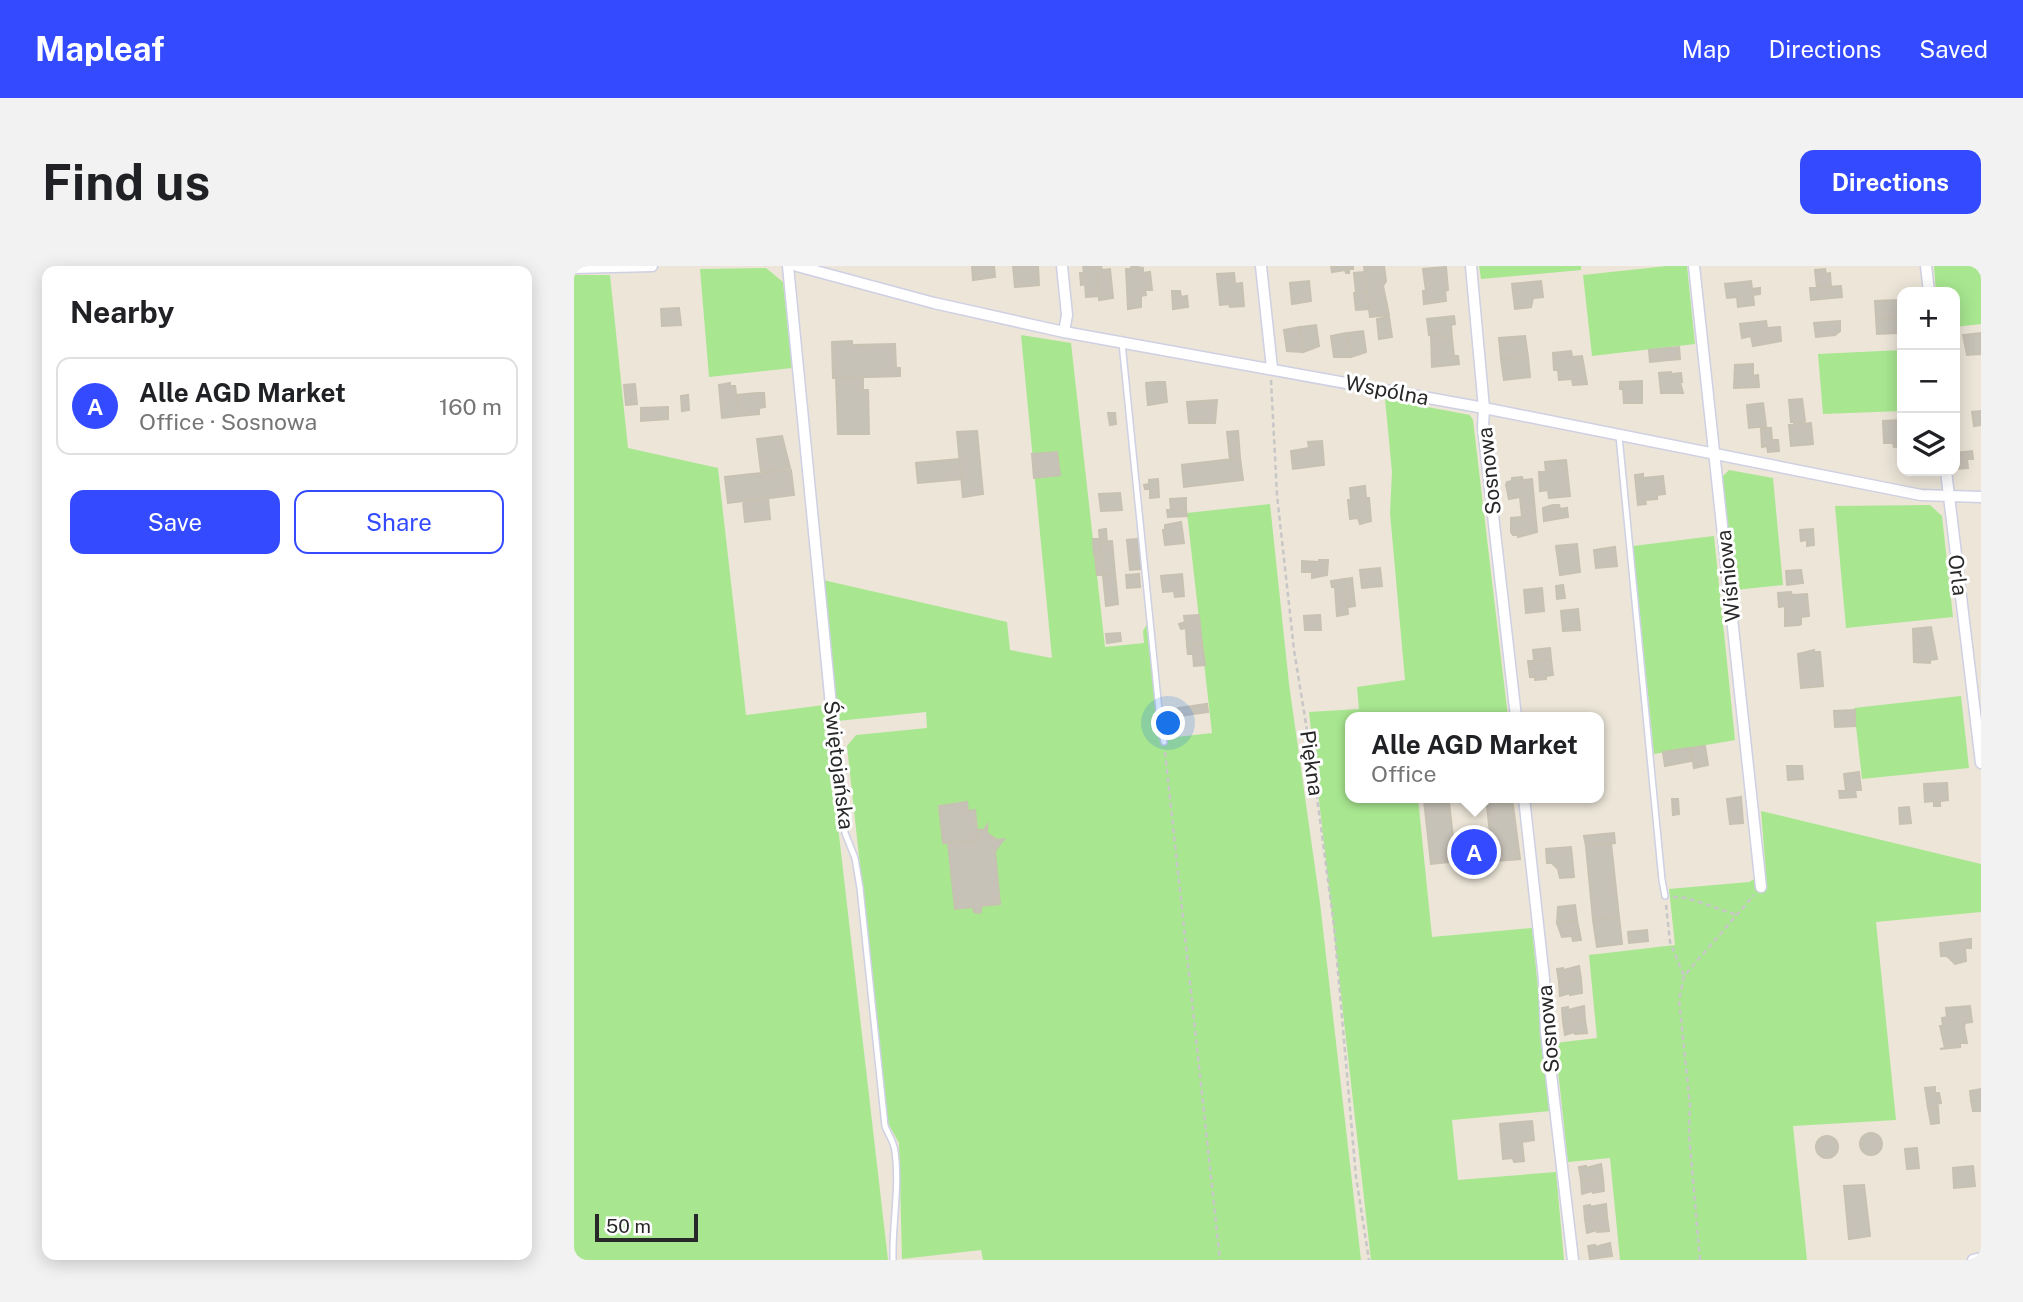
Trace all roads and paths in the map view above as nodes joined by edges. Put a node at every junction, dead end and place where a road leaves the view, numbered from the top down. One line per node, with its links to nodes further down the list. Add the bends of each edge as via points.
1 (652, 266): 9 (street)
2 (788, 266): 22 (street, Świętojańska)
3 (797, 266): 12 (street, Wspólna)
4 (1062, 266): 12 (street)
5 (1261, 266): 14 (street)
6 (1471, 266): 15 (street, Sosnowa)
7 (1694, 266): 17 (street, Wiśniowa)
8 (1926, 266): 11 (street)
9 (613, 267): 10 (street)
10 (574, 268)
11 (1928, 287)
12 (1064, 332): 13 (street, Wspólna)
13 (1122, 343): 14 (street, Wspólna); 23 (lane)
14 (1272, 368): 15 (street, Wspólna); 33 (path, Piękna, via 1278,495 1294,650 1334,926 1356,1177)
15 (1484, 408): 16 (street, Wspólna); 21 (street, Sosnowa)
16 (1619, 436): 17 (street, Wspólna); 27 (lane)
17 (1715, 456): 19 (street, Wspólna, via 1921,495); 26 (street, Wiśniowa)
18 (1946, 476): 19 (street, Orla)
19 (1948, 496): 20 (street, Wspólna); 24 (street, Orla)
20 (1981, 497)
21 (1515, 712)
22 (833, 726): 31 (lane, Świętojańska, via 845,833 860,888 885,1126 895,1147)
23 (1164, 742): 32 (path)
24 (1981, 763)
25 (1525, 803): 34 (street, Sosnowa)
26 (1761, 887): 28 (path)
27 (1665, 896): 28 (path, via 1687,898); 29 (path, via 1670,942)
28 (1737, 915): 29 (path)
29 (1684, 975): 35 (path, via 1679,1000)
30 (1981, 1258): 36 (street)
31 (893, 1260)
32 (1220, 1260)
33 (1369, 1260)
34 (1573, 1260)
35 (1700, 1260)
36 (1973, 1260)

